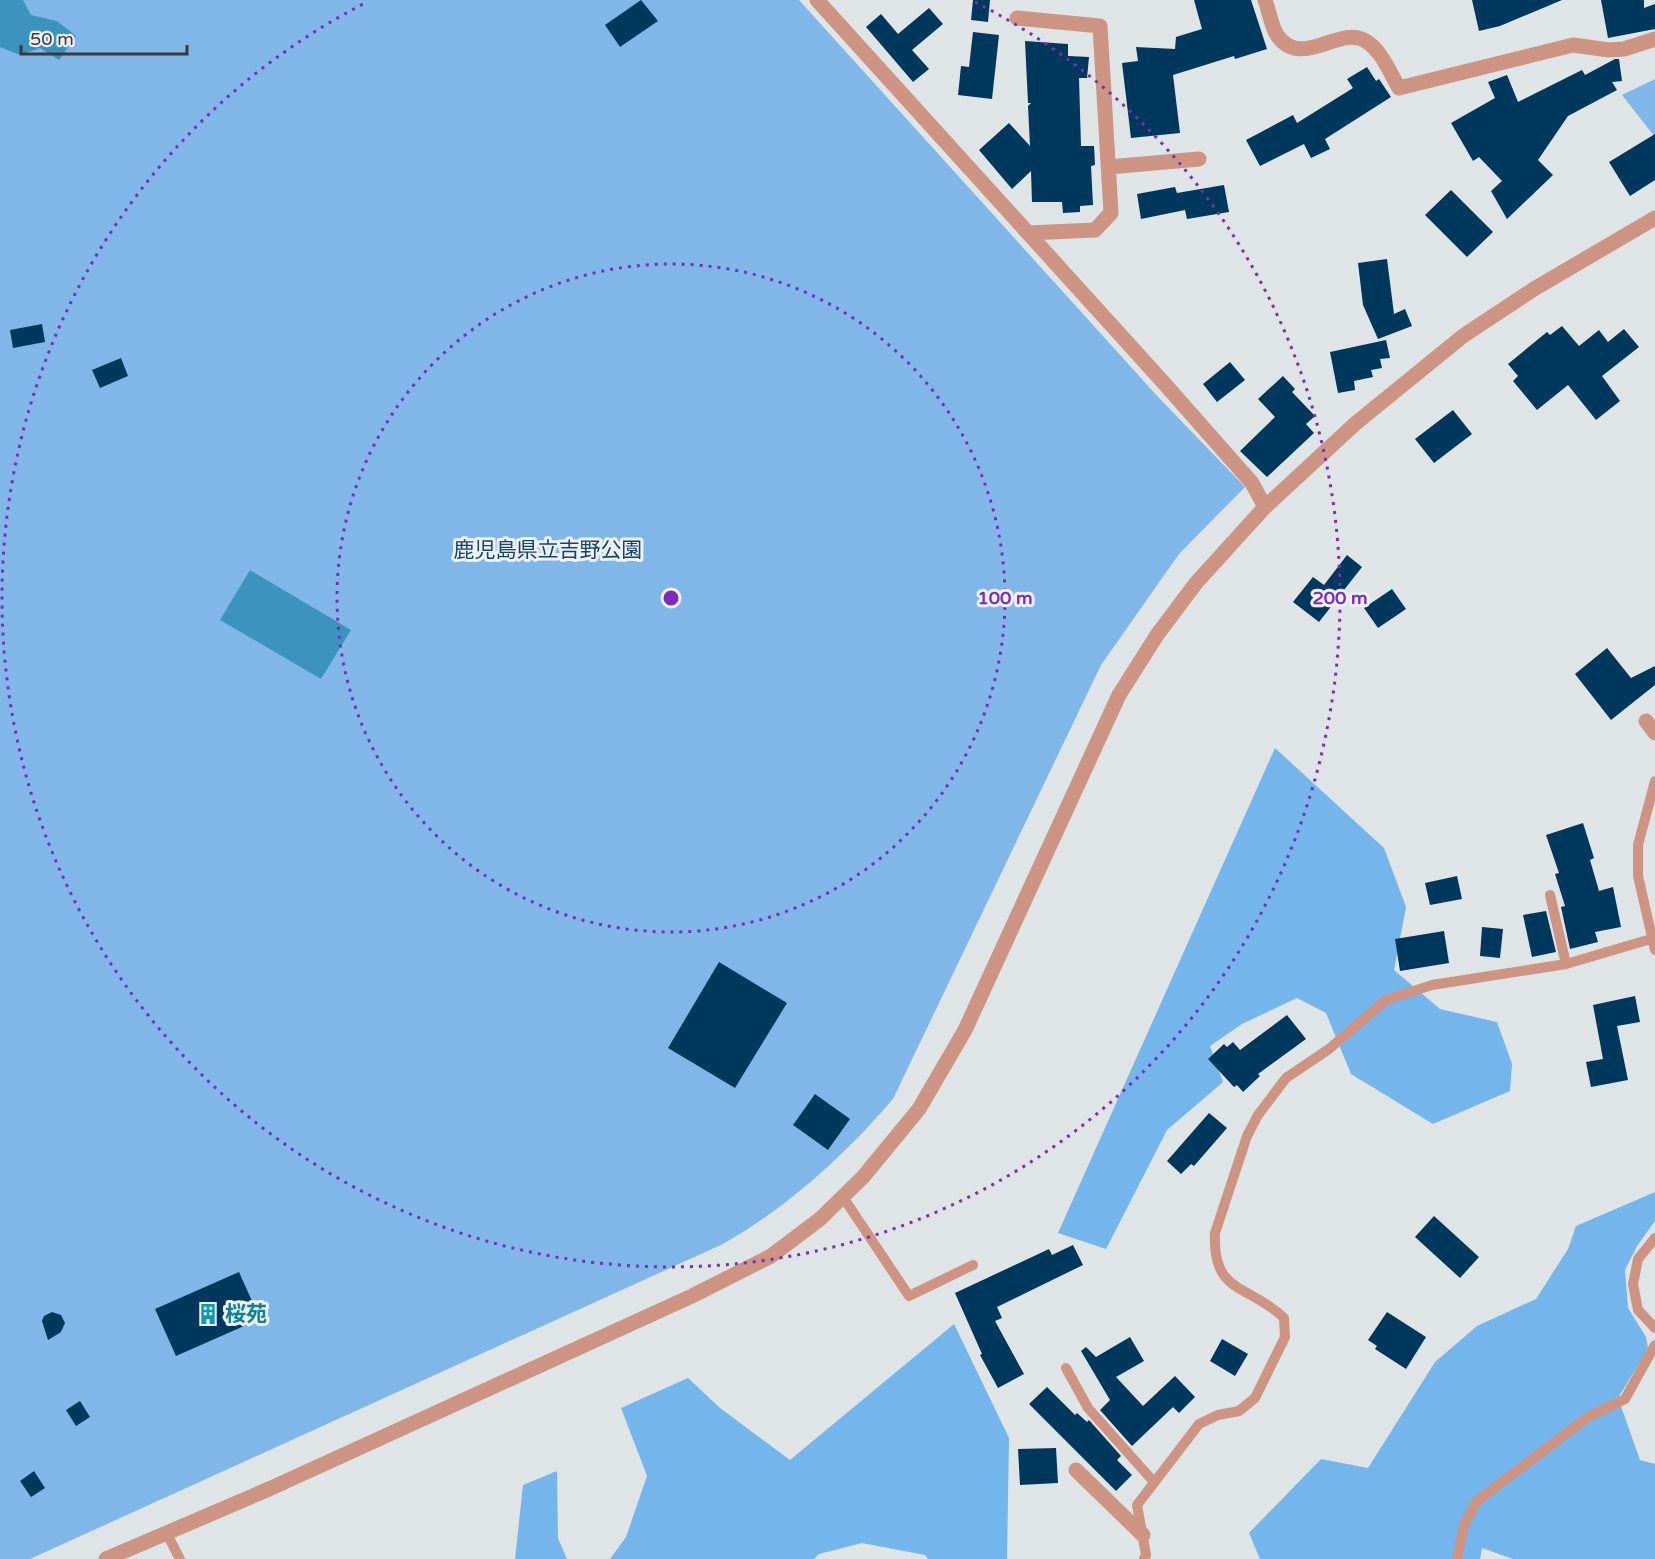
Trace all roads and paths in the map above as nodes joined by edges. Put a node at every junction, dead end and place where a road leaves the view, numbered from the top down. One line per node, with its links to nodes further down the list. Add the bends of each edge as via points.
1 (817, 0): 8 (street)
2 (1265, 0): 4 (street, via 1277,35 1290,46 1304,50 1362,38 1376,49 1399,88 1573,45 1624,49)
3 (1017, 18): 6 (street, via 1100,26)
4 (1655, 39)
5 (1199, 159): 6 (street)
6 (1109, 167): 8 (street, via 1111,213 1095,230)
7 (1655, 218): 9 (street, via 1533,289 1463,336 1356,423)
8 (1028, 233): 9 (street, via 1252,483)
9 (1265, 507): 14 (street, via 1196,583 1119,695 965,1030 919,1109)
10 (1655, 781): 12 (lane, via 1638,845 1638,876)
11 (1550, 895): 13 (lane)
12 (1653, 944): 13 (lane)
13 (1566, 964): 21 (lane, via 1432,985 1386,1000 1329,1049 1286,1078 1247,1136 1215,1233 1223,1276 1235,1287 1270,1304 1284,1318 1285,1337 1255,1398 1239,1411 1199,1424)
14 (843, 1197): 16 (lane, via 909,1296); 22 (street, via 771,1256 731,1276)
15 (1655, 1238): 17 (lane, via 1638,1259 1633,1284 1638,1310)
16 (973, 1265)
17 (1655, 1329)
18 (1655, 1345): 27 (lane, via 1625,1399 1588,1417 1478,1502 1464,1525)
19 (1066, 1368): 21 (lane, via 1088,1408)
20 (1076, 1470): 23 (street)
21 (1153, 1481): 23 (lane, via 1137,1505)
22 (167, 1534): 24 (street); 25 (lane)
23 (1143, 1535): 26 (lane)
24 (106, 1559)
25 (180, 1559)
26 (1144, 1559)
27 (1457, 1559)

